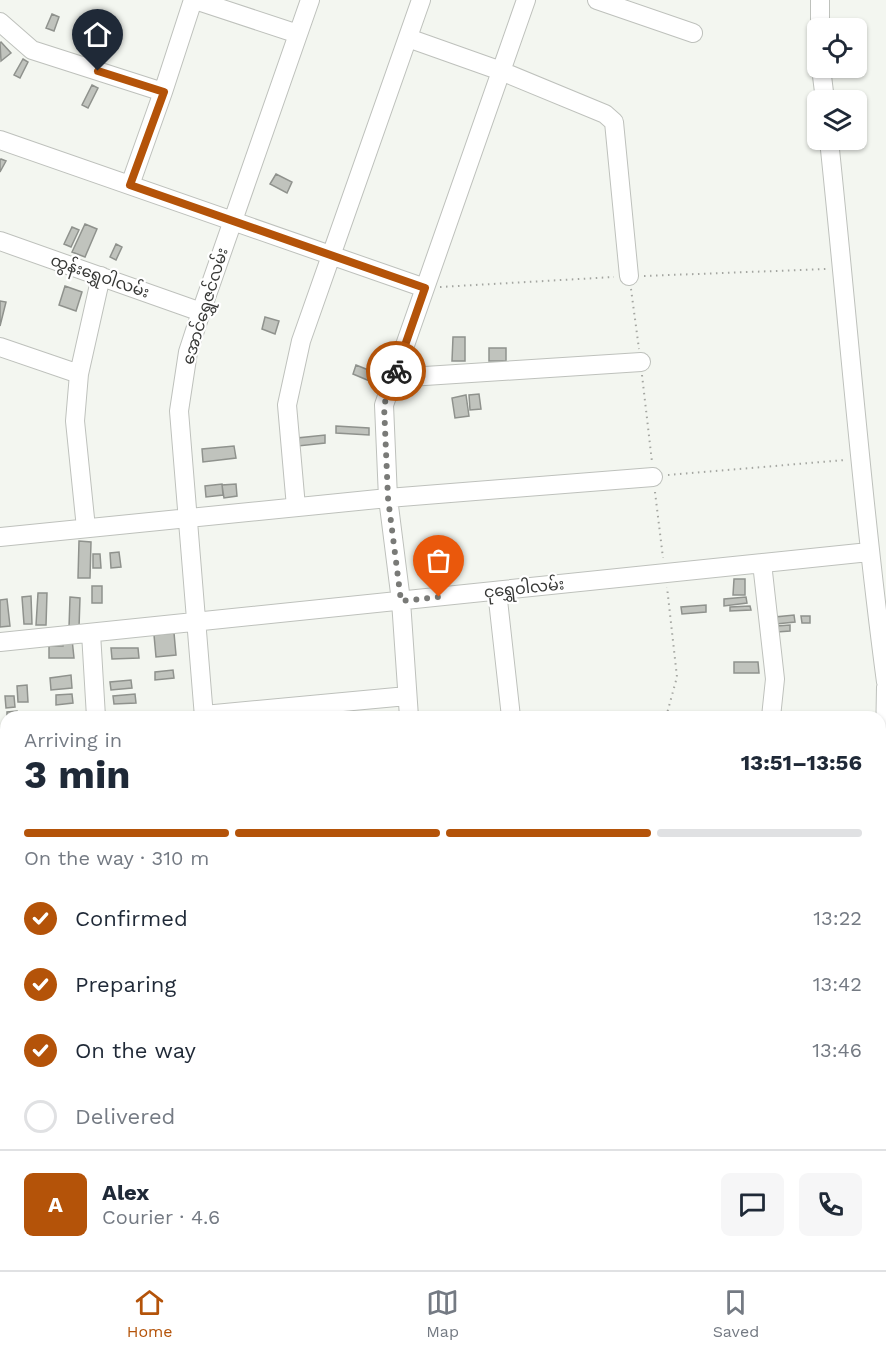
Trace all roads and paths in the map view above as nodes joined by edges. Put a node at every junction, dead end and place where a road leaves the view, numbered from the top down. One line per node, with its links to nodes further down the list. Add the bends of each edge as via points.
1 (194, 0): 10 (street); 13 (street)
2 (310, 0): 10 (street, အောင်ရွှေဇင်လမ်း)
3 (421, 0): 11 (street)
4 (526, 0): 12 (street)
5 (597, 0): 9 (street)
6 (820, 0): 7 (street)
7 (820, 18)
8 (0, 22): 13 (street, via 32,50)
9 (693, 33)
10 (298, 34): 17 (street, အောင်ရွှေဇင်လမ်း)
11 (408, 38): 12 (street); 19 (street)
12 (501, 71): 21 (street, via 605,114 614,122); 22 (street)
13 (164, 92): 16 (street)
14 (0, 140): 16 (street)
15 (830, 150): 28 (street)
16 (130, 185): 17 (street)
17 (232, 221): 19 (street); 23 (street, အောင်ရွှေဇင်လမ်း)
18 (0, 241): 20 (street, ထွန်းရွှေဝါလမ်း)
19 (331, 255): 22 (street); 31 (street, via 301,340 287,405)
20 (100, 276): 23 (street, ထွန်းရွှေဝါလမ်း); 26 (street)
21 (629, 276): 25 (path)
22 (425, 288): 27 (street)
23 (201, 312): 32 (street, အောင်ရွှေဇင်လမ်း, via 188,352 179,411)
24 (0, 347): 26 (street)
25 (641, 362): 27 (street); 29 (path)
26 (79, 374): 33 (street, via 75,421)
27 (394, 378): 30 (street, via 384,405)
28 (862, 459): 29 (path); 35 (street)
29 (653, 477): 30 (street); 37 (path)
30 (388, 498): 31 (street); 39 (street)
31 (296, 507): 32 (street)
32 (187, 518): 33 (street); 40 (street, အောင်ရွှေဇင်လမ်း)
33 (86, 528): 34 (street)
34 (0, 537)
35 (869, 552): 36 (street, ငုရွှေဝါလမ်း); 43 (street)
36 (762, 563): 37 (street, ငုရွှေဝါလမ်း); 51 (street, via 775,680)
37 (665, 573): 38 (street, ငုရွှေဝါလမ်း); 50 (path, via 677,677)
38 (497, 591): 39 (street, ငုရွှေဝါလမ်း); 49 (street)
39 (401, 601): 40 (street, ငုရွှေဝါလမ်း); 44 (street)
40 (195, 622): 41 (street, ငုရွှေဝါလမ်း); 46 (street, အောင်ရွှေဇင်လမ်း)
41 (91, 633): 42 (street, ငုရွှေဝါလမ်း); 45 (street)
42 (0, 642)
43 (886, 684): 52 (street)
44 (408, 696): 47 (street); 48 (street)
45 (96, 711)
46 (204, 711)
47 (255, 711)
48 (409, 711)
49 (510, 711)
50 (668, 711)
51 (772, 711)
52 (886, 711)

